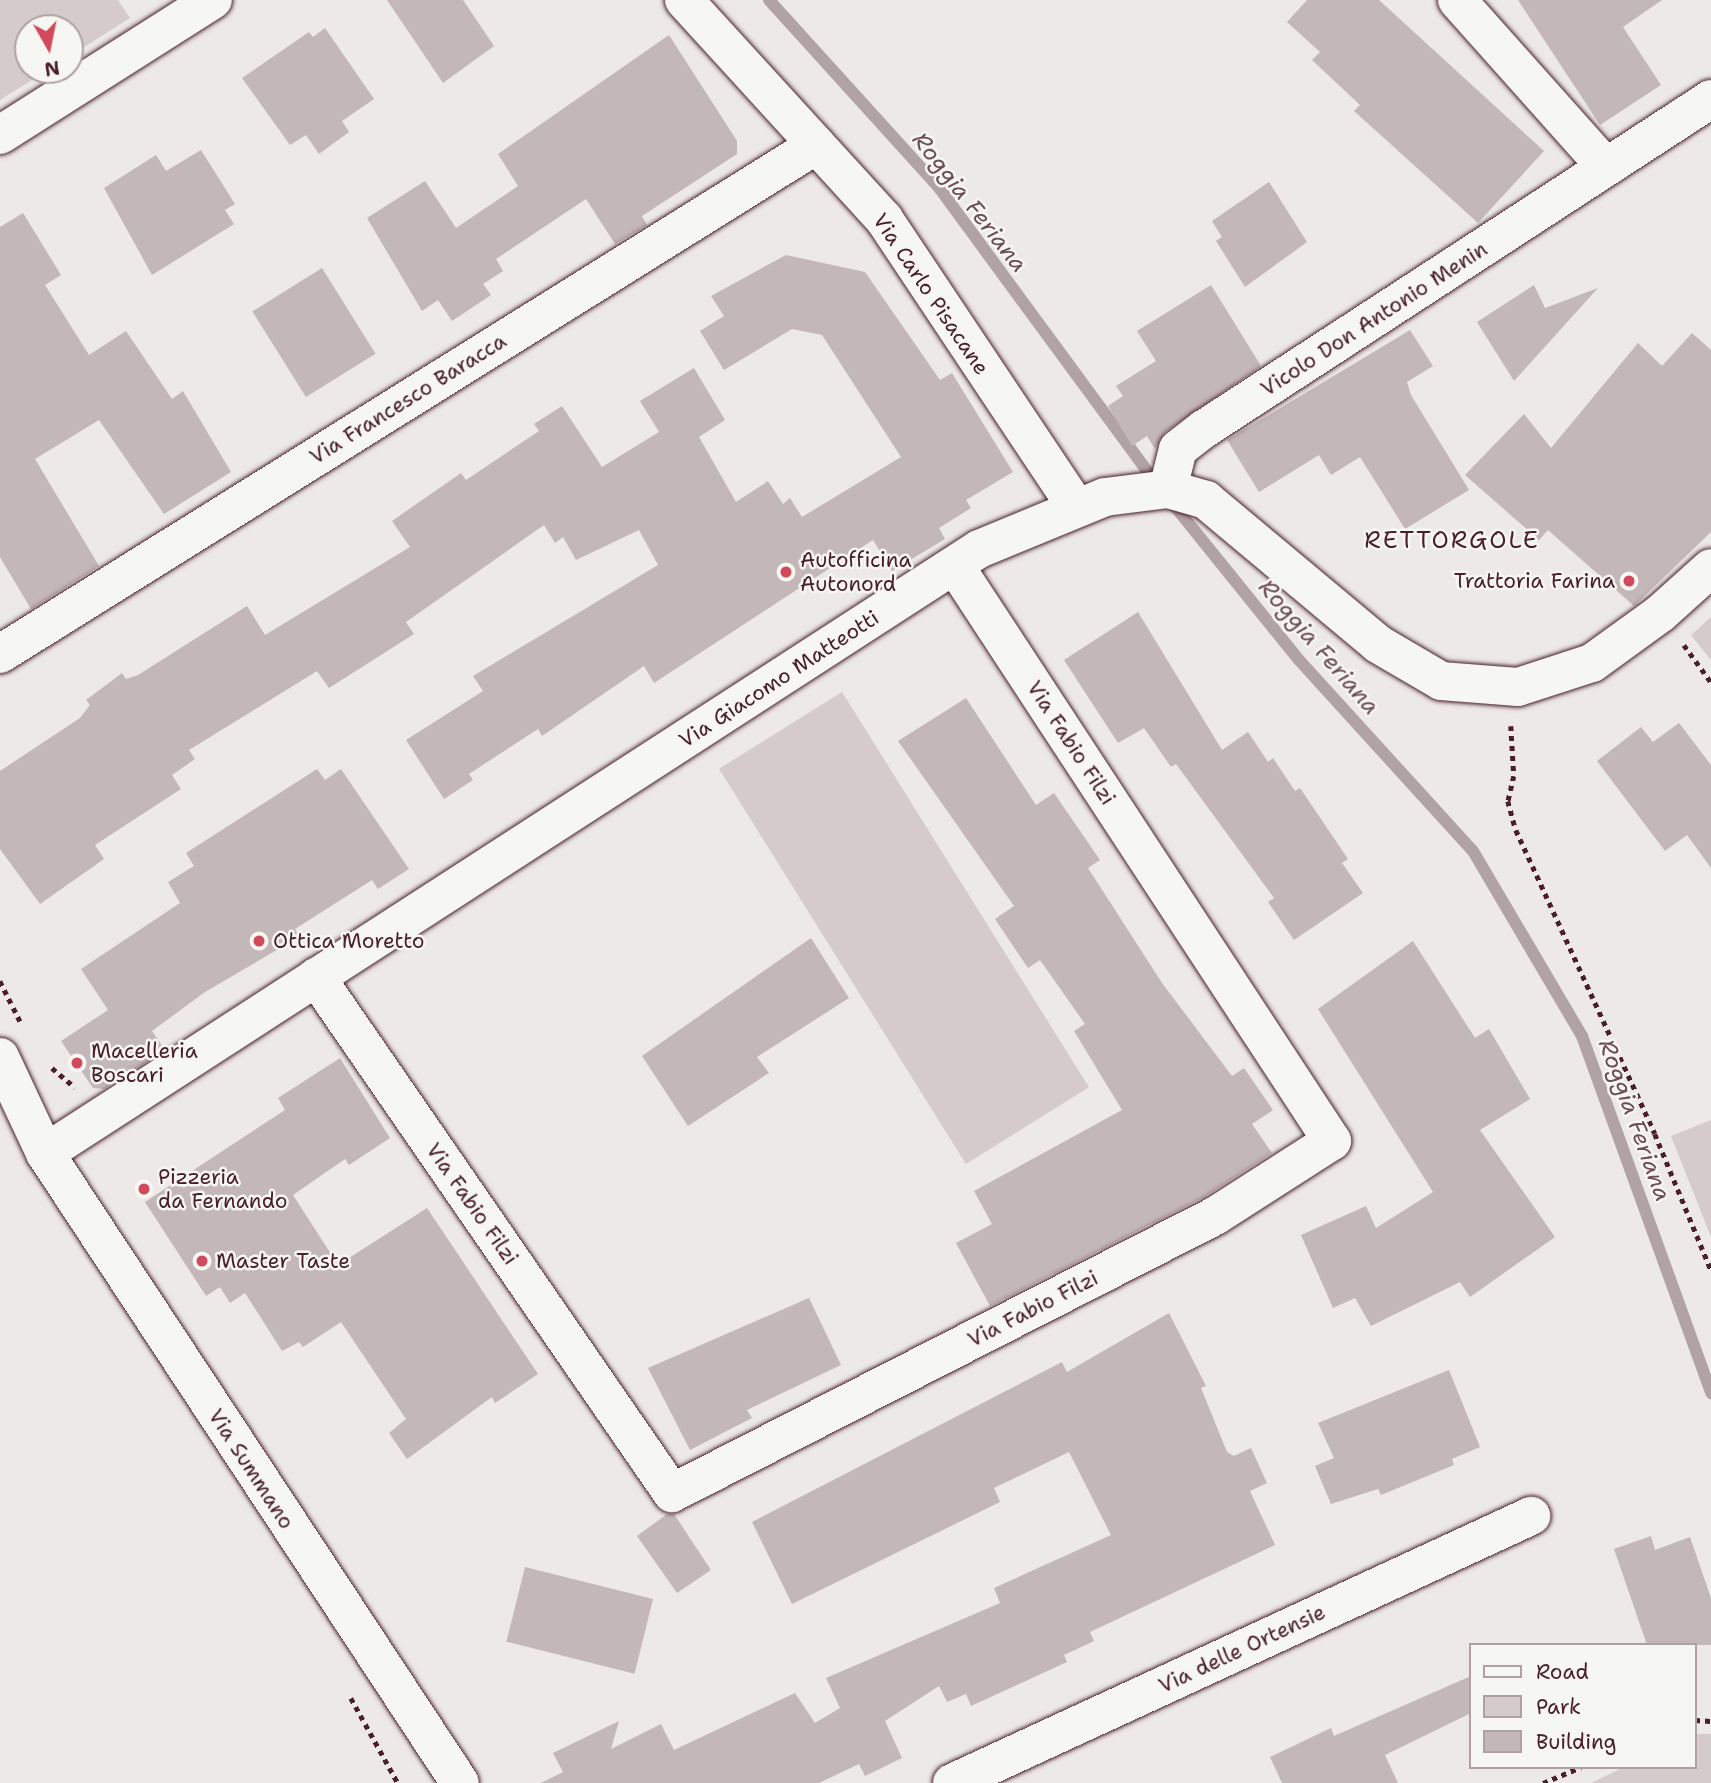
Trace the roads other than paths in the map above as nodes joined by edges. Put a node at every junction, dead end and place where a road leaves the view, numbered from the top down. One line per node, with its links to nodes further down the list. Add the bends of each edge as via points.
1 (213, 0): 5 (street)
2 (684, 0): 6 (street, Via Carlo Pisacane)
3 (1457, 0): 7 (street)
4 (1711, 99): 7 (street, Vicolo Don Antonio Menin)
5 (0, 135)
6 (816, 145): 9 (street, Via Carlo Pisacane, via 884,219); 12 (street, Via Francesco Baracca)
7 (1605, 166): 8 (street, Vicolo Don Antonio Menin, via 1204,429 1178,449)
8 (1168, 489): 9 (street, Via Giacomo Matteotti); 11 (street, Via Giacomo Matteotti, via 1206,500 1251,533 1378,644 1441,681 1508,686 1591,663)
9 (1090, 502): 10 (street, Via Giacomo Matteotti, via 979,550)
10 (955, 566): 13 (street, Via Giacomo Matteotti); 13 (street, Via Fabio Filzi, via 1332,1141 1297,1164 1216,1216 672,1493)
11 (1711, 568)
12 (0, 654)
13 (316, 977): 15 (street, Via Giacomo Matteotti, via 131,1093)
14 (12, 1043): 15 (street, Via Summano)
15 (46, 1153): 17 (street, Via Summano)
16 (1531, 1516): 18 (street, Via delle Ortensie)
17 (460, 1783)
18 (953, 1783)

